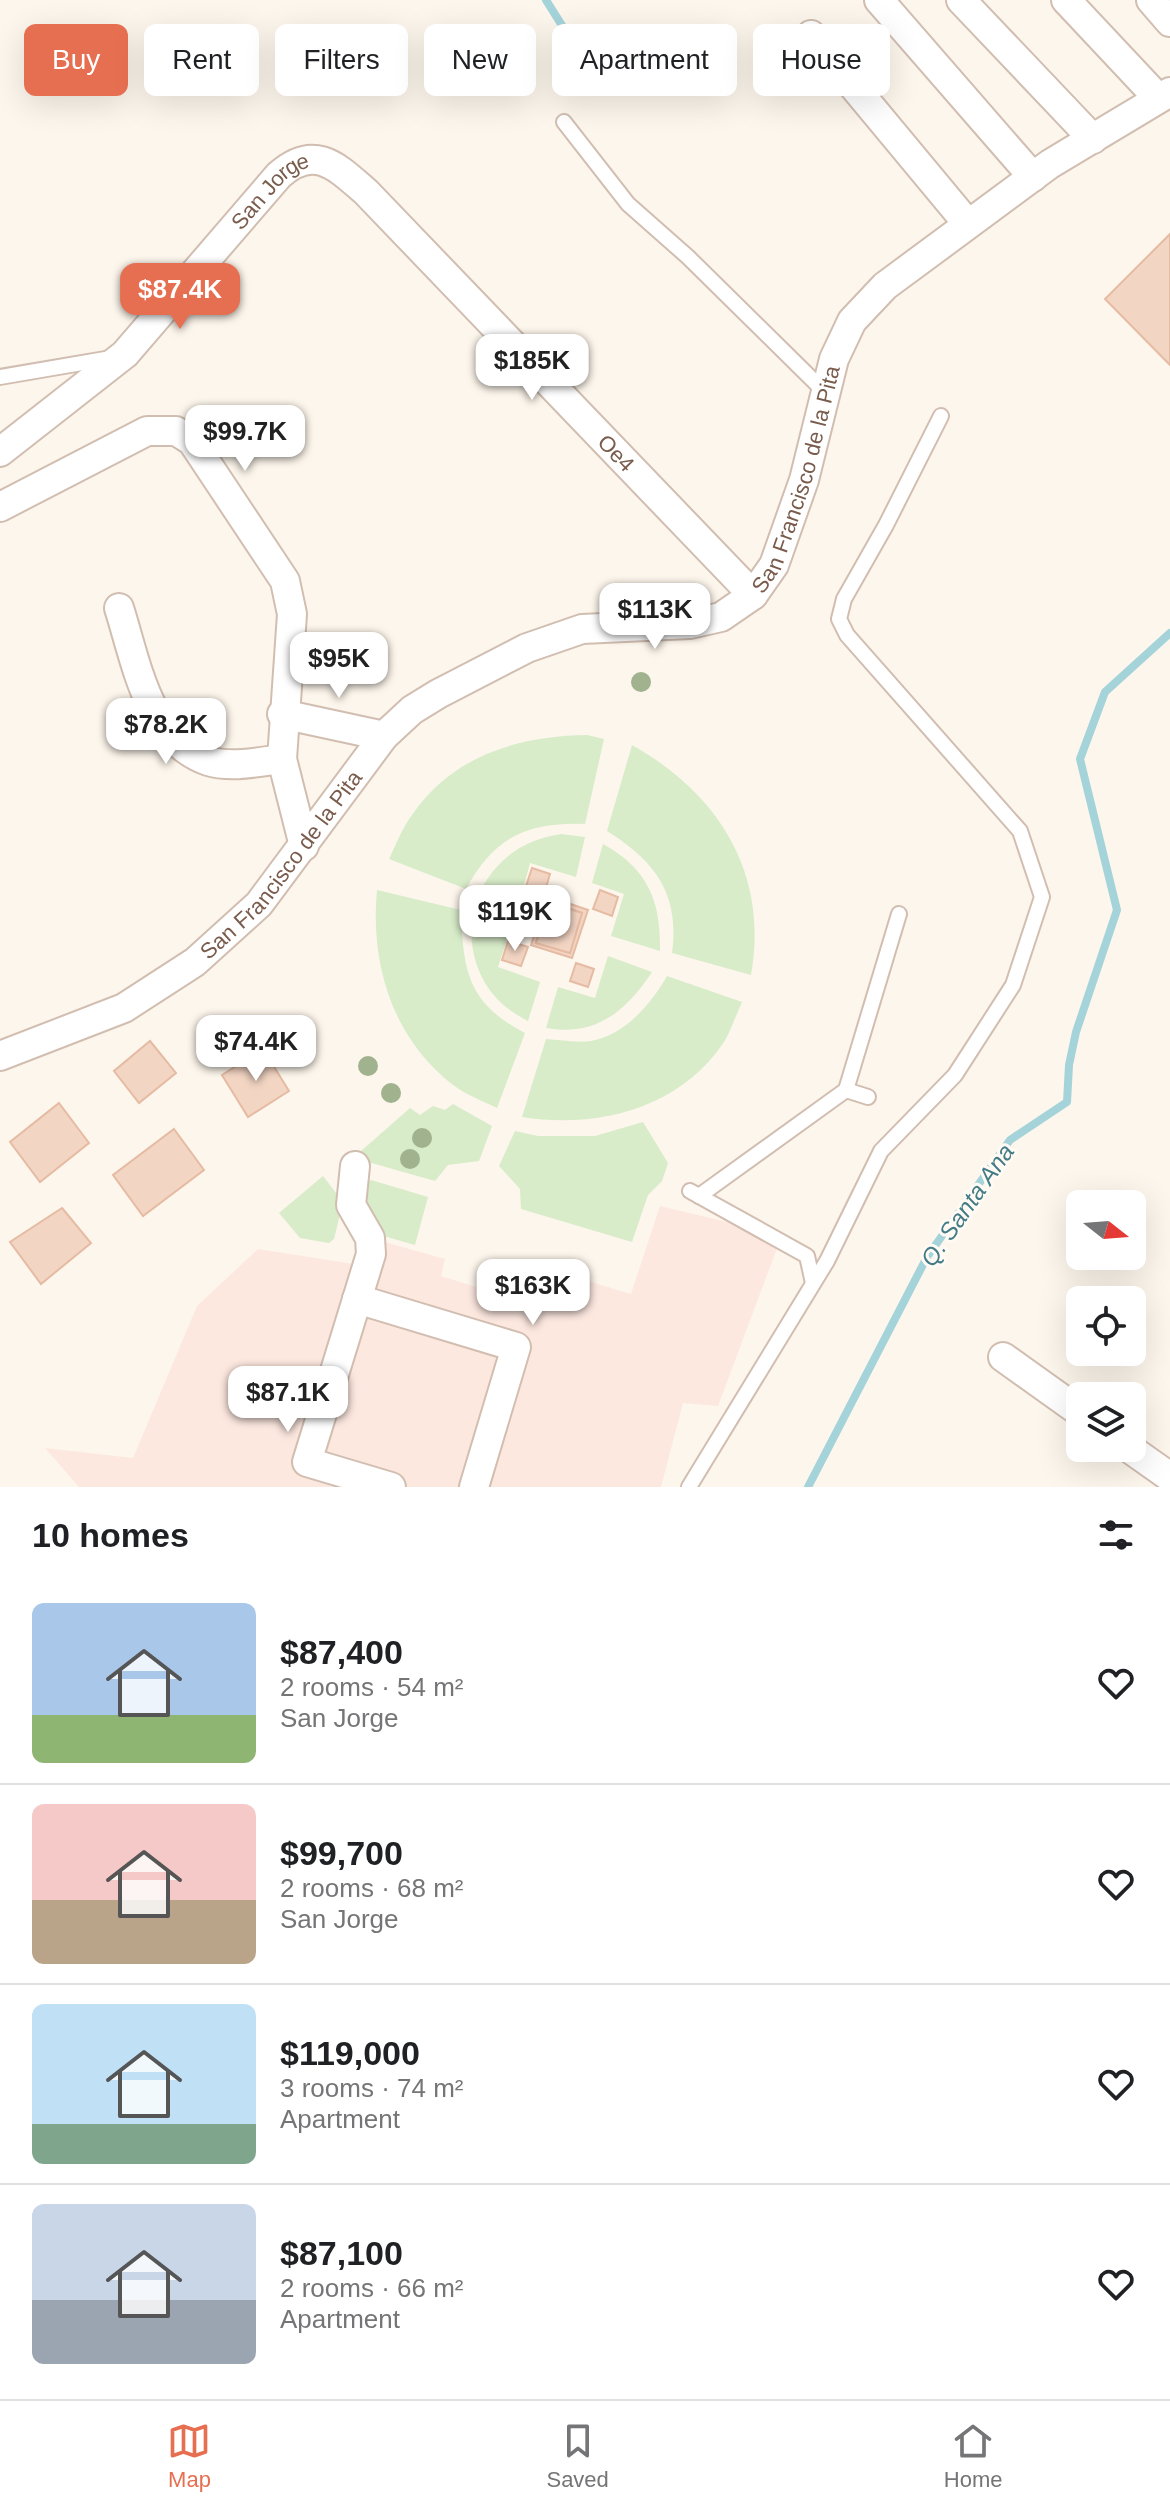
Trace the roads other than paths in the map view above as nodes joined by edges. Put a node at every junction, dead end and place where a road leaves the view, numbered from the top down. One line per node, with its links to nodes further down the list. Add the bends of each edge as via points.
1 (879, 0): 11 (street)
2 (961, 0): 9 (street)
3 (1066, 0): 6 (street)
4 (1151, 0): 5 (street)
5 (1170, 22)
6 (1164, 95): 9 (street, San Francisco de la Pita)
7 (862, 96): 12 (street)
8 (564, 122): 15 (lane, via 628,204)
9 (1093, 139): 11 (street, San Francisco de la Pita)
10 (345, 174): 13 (street, San Jorge, via 319,160 290,165); 19 (street, Oe4)
11 (1033, 177): 12 (street, San Francisco de la Pita)
12 (968, 224): 15 (street, San Francisco de la Pita, via 885,286 852,321)
13 (123, 356): 14 (lane); 17 (street, San Jorge)
14 (0, 377)
15 (825, 392): 19 (street, San Francisco de la Pita, via 774,565)
16 (941, 416): 30 (lane, via 844,599 839,619 847,635 1020,831 1042,897 1013,985 955,1075 881,1151)
17 (0, 452)
18 (0, 507): 21 (street, via 147,431 176,431 192,441 285,581 292,614)
19 (753, 595): 22 (street, San Francisco de la Pita, via 721,617 690,624 582,629 527,648 425,702)
20 (119, 608): 23 (street, via 161,724 187,751 210,762)
21 (282, 714): 22 (street); 23 (street)
22 (384, 736): 24 (street, San Francisco de la Pita)
23 (282, 759): 24 (street)
24 (304, 846): 26 (street, San Francisco de la Pita, via 259,904 195,962 124,1008)
25 (899, 914): 27 (lane)
26 (0, 1056)
27 (846, 1090): 28 (lane); 30 (lane, via 694,1193 807,1256)
28 (868, 1097)
29 (355, 1166): 31 (street, via 351,1205 370,1238 371,1254)
30 (813, 1283): 38 (lane)
31 (357, 1299): 36 (street, via 307,1462); 37 (street, via 516,1347)
32 (1003, 1357): 33 (street)
33 (1066, 1402)
34 (1146, 1458): 35 (street)
35 (1168, 1470)
36 (391, 1487)
37 (474, 1487)
38 (689, 1487)

